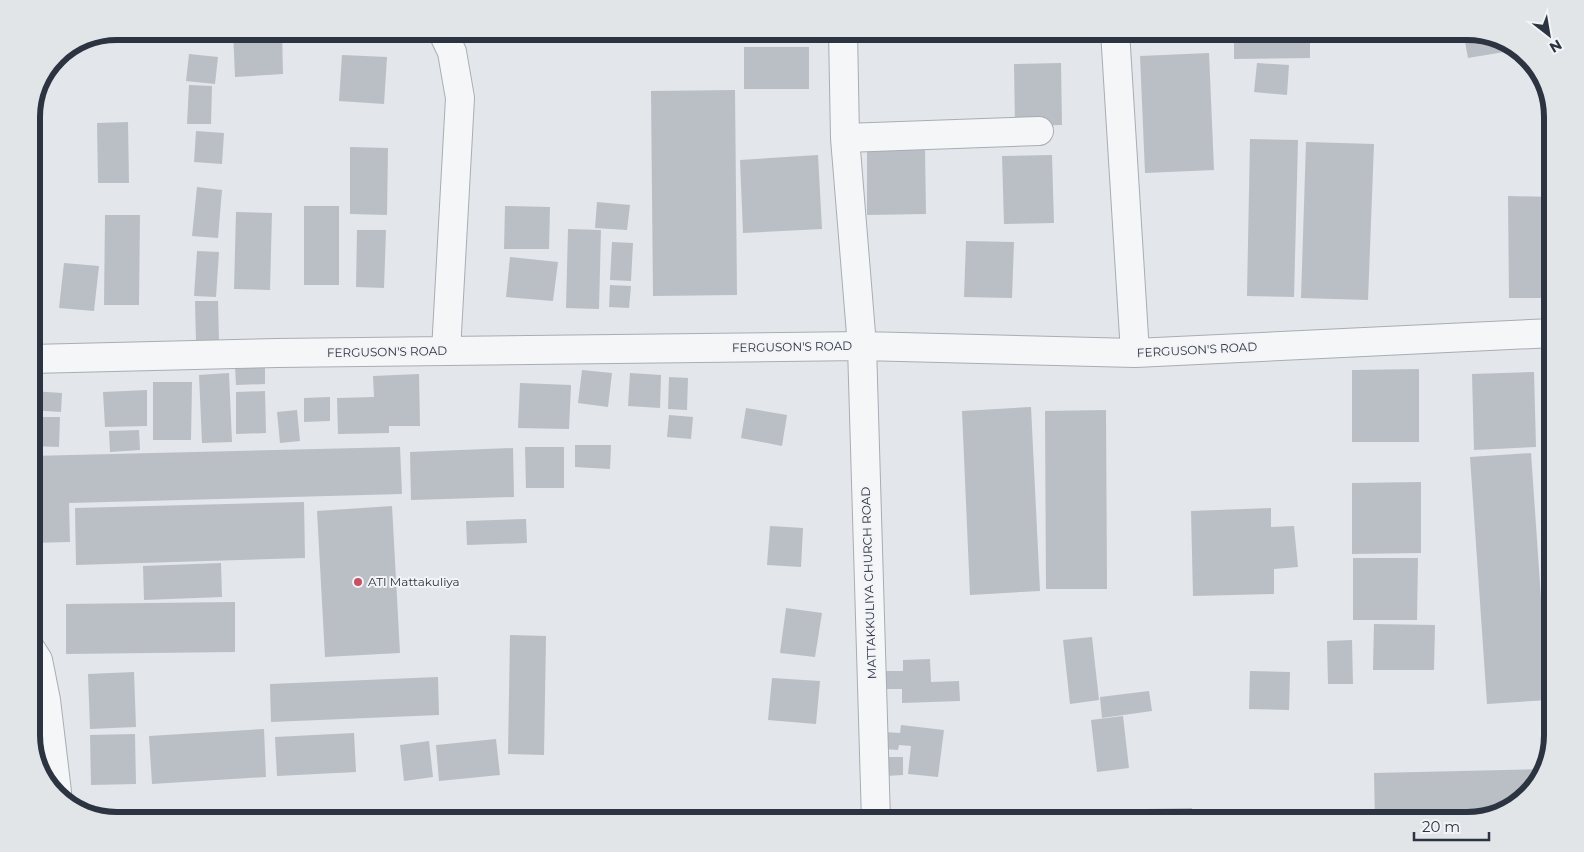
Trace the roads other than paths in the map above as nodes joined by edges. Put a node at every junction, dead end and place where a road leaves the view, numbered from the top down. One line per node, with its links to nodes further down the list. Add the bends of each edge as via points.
1 (446, 40): 8 (street, via 452,52 460,98)
2 (843, 40): 5 (street, MATTAKKULIYA CHURCH ROAD)
3 (1116, 40): 9 (street)
4 (1039, 131): 5 (street)
5 (845, 138): 7 (street, MATTAKKULIYA CHURCH ROAD)
6 (1544, 333): 9 (street, FERGUSON'S ROAD)
7 (862, 346): 8 (street, FERGUSON'S ROAD); 9 (street, FERGUSON'S ROAD); 13 (street, MATTAKKULIYA CHURCH ROAD)
8 (446, 351): 10 (street, FERGUSON'S ROAD)
9 (1135, 353)
10 (40, 359)
11 (40, 670): 12 (street)
12 (56, 782)
13 (876, 812)

